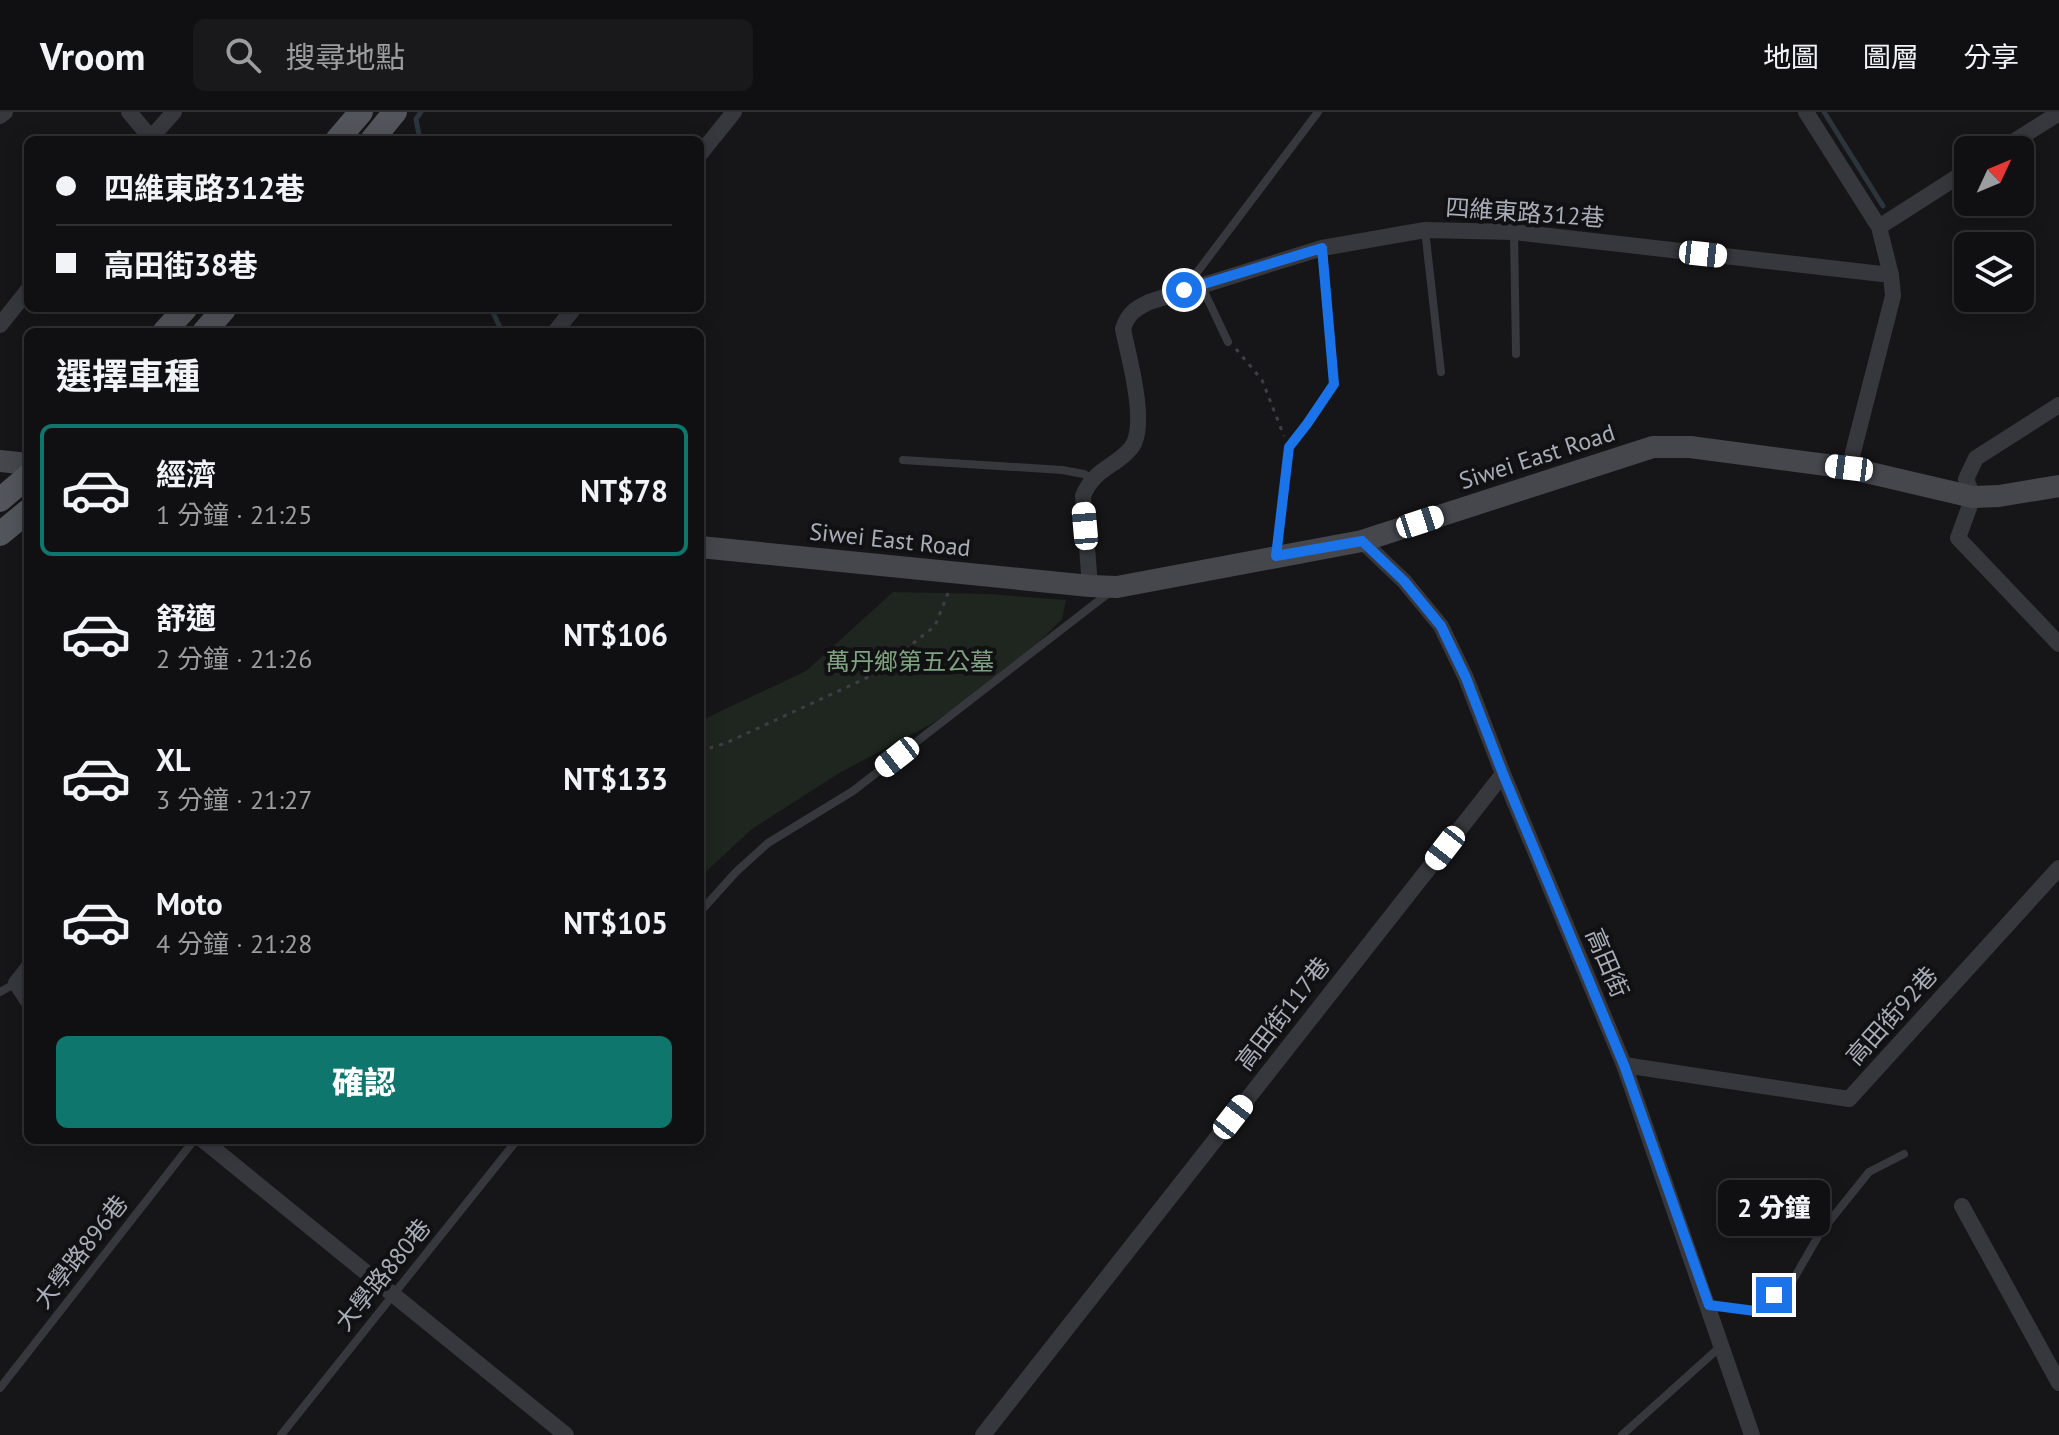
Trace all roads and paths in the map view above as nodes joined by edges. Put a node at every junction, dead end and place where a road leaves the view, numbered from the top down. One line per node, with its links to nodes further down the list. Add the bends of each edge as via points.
1 (129, 112): 9 (street)
2 (174, 112): 10 (street)
3 (361, 112): 11 (main road)
4 (395, 112): 12 (main road)
5 (734, 112): 14 (street)
6 (1318, 112): 22 (lane)
7 (1806, 112): 16 (street)
8 (2059, 113): 13 (street)
9 (148, 136)
10 (153, 136)
11 (340, 136)
12 (375, 136)
13 (2022, 136)
14 (704, 149)
15 (1954, 179): 16 (street)
16 (1879, 227): 20 (street)
17 (1425, 230): 18 (street, 四維東路312巷); 19 (street, 四維東路312巷); 33 (lane)
18 (1514, 232): 20 (street, 四維東路312巷); 32 (lane)
19 (1322, 248): 21 (street, 四維東路312巷); 35 (lane, via 1334,384)
20 (1891, 275): 39 (street, via 1893,296)
21 (1201, 285): 22 (street, 四維東路312巷); 31 (lane)
22 (1184, 290): 41 (street, 四維東路312巷, via 1149,302 1127,317 1123,329 1138,409 1136,439 1131,449)
23 (24, 295): 27 (street)
24 (182, 312): 28 (main road)
25 (222, 312): 29 (main road)
26 (571, 312): 30 (street)
27 (0, 325)
28 (168, 328)
29 (208, 328)
30 (558, 328)
31 (1228, 342): 35 (path, via 1262,380)
32 (1516, 354)
33 (1441, 372)
34 (2059, 405): 43 (street, via 1976,458 1966,479)
35 (1289, 447): 49 (lane)
36 (903, 460): 41 (lane, via 1062,470)
37 (0, 461): 38 (street)
38 (24, 464)
39 (1849, 468): 43 (street, Siwei East Road); 47 (street, Siwei East Road, via 1653,447)
40 (24, 479): 44 (main road)
41 (1092, 479): 51 (street, via 1083,496)
42 (2059, 486): 43 (street, Siwei East Road)
43 (1973, 497): 53 (street, via 1958,538)
44 (0, 500)
45 (24, 514): 46 (main road)
46 (0, 534)
47 (1362, 541): 49 (street, Siwei East Road); 55 (street, 高田街, via 1441,626)
48 (704, 547): 50 (street, Siwei East Road)
49 (1276, 556): 52 (street, Siwei East Road)
50 (956, 573): 51 (street, Siwei East Road); 54 (path, via 935,626 873,675)
51 (1090, 586): 52 (street, Siwei East Road)
52 (1117, 587): 57 (lane, via 853,791 768,843)
53 (2059, 644)
54 (704, 750)
55 (1503, 774): 62 (street, 高田街); 75 (street, 高田街117巷)
56 (2059, 868): 62 (street, 高田街92巷, via 1849,1099)
57 (704, 908)
58 (24, 973): 59 (street)
59 (16, 983): 60 (lane); 61 (street)
60 (0, 992)
61 (24, 995)
62 (1624, 1065): 69 (street, 高田街)
63 (191, 1144): 72 (lane, 大學路896巷)
64 (208, 1144): 68 (street)
65 (514, 1144): 68 (lane, 大學路880巷)
66 (1904, 1154): 69 (lane, via 1869,1172 1820,1233 1793,1280 1755,1311)
67 (1962, 1206): 71 (street)
68 (392, 1296): 73 (lane, 大學路880巷); 74 (street)
69 (1709, 1305): 70 (street, 高田街)
70 (1720, 1347): 76 (lane); 77 (street, 高田街)
71 (2059, 1383)
72 (0, 1388)
73 (281, 1435)
74 (566, 1435)
75 (983, 1435)
76 (1622, 1435)
77 (1752, 1435)

